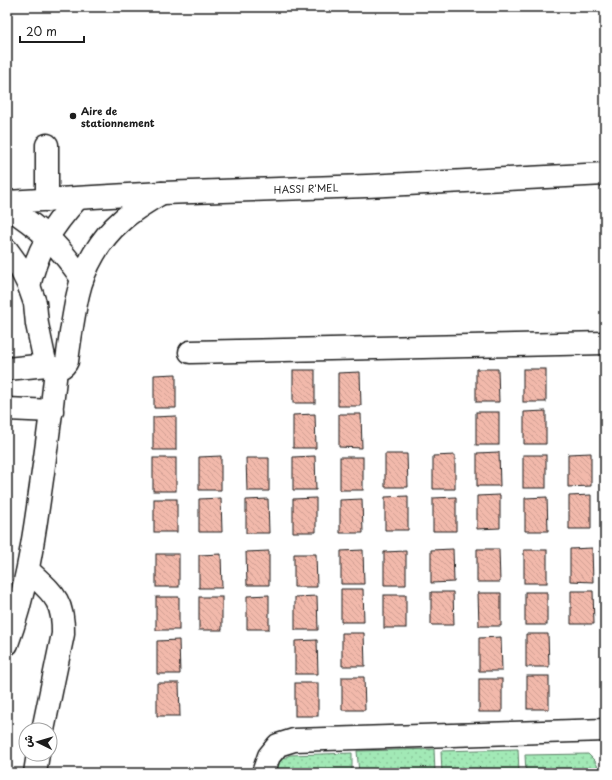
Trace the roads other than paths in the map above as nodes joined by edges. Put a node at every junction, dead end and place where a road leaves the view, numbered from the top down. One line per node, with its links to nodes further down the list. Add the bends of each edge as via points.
1 (47, 145): 5 (street)
2 (605, 174): 3 (street, HASSI R'MEL)
3 (162, 193): 4 (street, HASSI R'MEL); 10 (street, via 120,221 105,238)
4 (77, 199): 5 (street, HASSI R'MEL); 8 (street)
5 (48, 200): 6 (street, HASSI R'MEL)
6 (7, 202)
7 (7, 207): 8 (street)
8 (48, 236): 10 (street); 11 (street, via 33,268)
9 (7, 250): 11 (street, via 20,268)
10 (82, 279): 14 (street, via 67,361 64,366)
11 (28, 286): 14 (street, via 34,303 43,356)
12 (605, 343): 13 (street)
13 (190, 352)
14 (51, 367): 15 (street); 17 (street)
15 (7, 369)
16 (7, 410): 17 (street)
17 (52, 411): 18 (street)
18 (28, 570): 19 (street); 20 (street, via 52,592 59,603 63,621 63,634)
19 (7, 644)
20 (46, 722)
21 (605, 730): 24 (street, via 294,740 278,745 269,756)
22 (36, 762): 23 (street)
23 (34, 773)
24 (263, 773)

